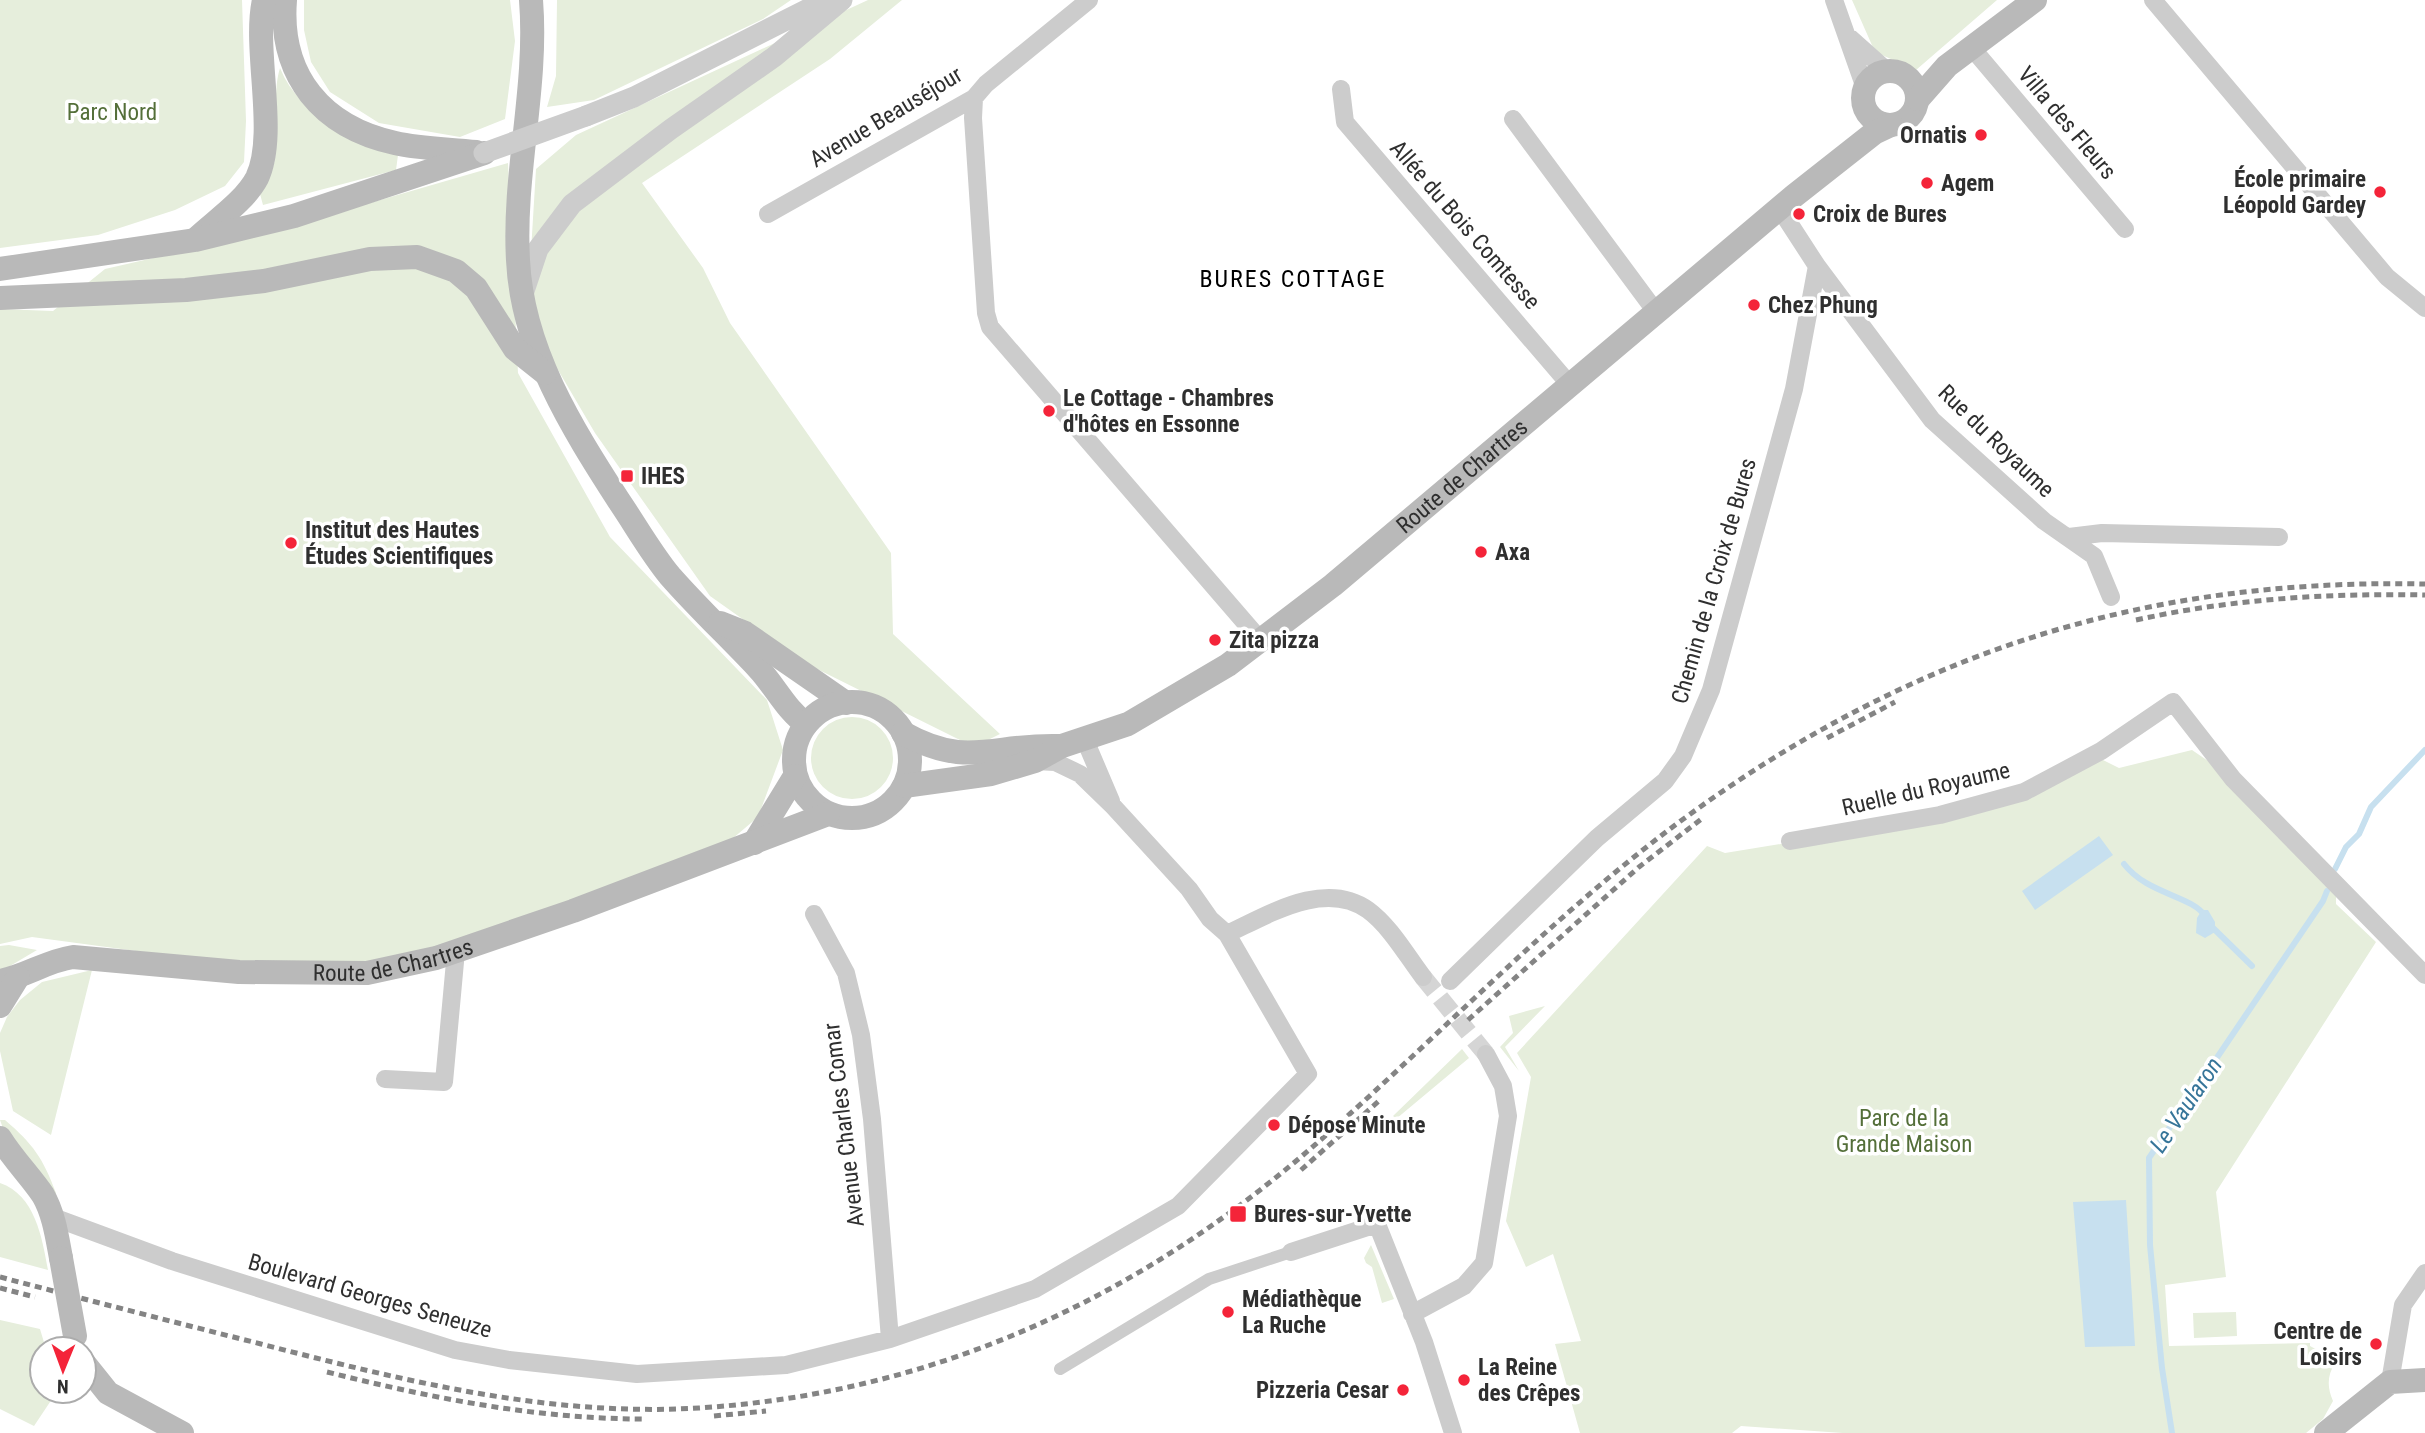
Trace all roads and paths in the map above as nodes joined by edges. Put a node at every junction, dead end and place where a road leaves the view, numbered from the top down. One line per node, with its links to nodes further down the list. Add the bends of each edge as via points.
1 (264, 0): 27 (main road, via 264,126 257,177)
2 (285, 0): 22 (main road, via 288,56 300,83 317,103 369,136 397,144)
3 (531, 0): 31 (main road, via 534,35 518,215)
4 (826, 0): 22 (street, bridge, via 634,97)
5 (842, 0): 31 (street, via 774,57 572,204 538,249)
6 (1089, 0): 18 (street, Avenue Beauséjour)
7 (1834, 0): 12 (street)
8 (2022, 0): 11 (main road)
9 (2035, 0): 11 (main road)
10 (2153, 0): 32 (street, via 2387,277)
11 (2004, 22): 13 (main road)
12 (1850, 38): 15 (street); 17 (street)
13 (1972, 48): 14 (main road); 26 (street, Villa des Fleurs)
14 (1947, 66): 15 (main road); 19 (main road)
15 (1896, 73): 17 (main road, via 1872,78); 19 (main road, via 1914,85)
16 (1340, 89): 35 (street, Allée du Bois Comtesse, via 1345,122)
17 (1864, 97): 21 (main road, via 1871,118); 23 (main road, Route de Chartres, via 1852,135)
18 (974, 98): 25 (street, Avenue Beauséjour); 40 (street, via 990,327)
19 (1918, 99): 21 (main road, via 1907,120)
20 (1513, 119): 33 (street)
21 (1891, 125): 23 (main road, Route de Chartres)
22 (484, 153): 27 (main road, via 294,216)
23 (1834, 164): 24 (main road, Route de Chartres)
24 (1780, 209): 28 (street, Rue du Royaume); 33 (main road, Route de Chartres)
25 (768, 214)
26 (2125, 229)
27 (195, 240): 29 (main road)
28 (1817, 266): 36 (street, Rue du Royaume, via 1932,420 2044,521); 58 (street, Chemin de la Croix de Bures, via 1787,415 1711,690 1683,756 1665,780 1597,838)
29 (0, 269)
30 (0, 298): 34 (main road, via 186,290 264,281 370,259 417,257 456,271 476,288 516,349)
31 (522, 299): 34 (main road)
32 (2425, 308)
33 (1656, 313): 35 (main road, Route de Chartres)
34 (546, 373): 39 (main road, via 590,456 640,533)
35 (1570, 385): 40 (main road, Route de Chartres)
36 (2069, 537): 37 (street, via 2102,533); 38 (street, Rue du Royaume, via 2094,556)
37 (2279, 537)
38 (2111, 597)
39 (708, 618): 41 (main road, via 744,633); 42 (main road, via 759,668 792,715)
40 (1261, 641): 44 (main road, Route de Chartres, via 1162,706 1114,730)
41 (846, 703): 42 (main road, via 831,706); 43 (main road, via 874,707)
42 (806, 724): 46 (main road, via 794,749)
43 (903, 733): 44 (main road, Route de Chartres, via 934,749 967,755); 47 (main road, via 910,760)
44 (1074, 743): 45 (main road, Route de Chartres); 48 (street)
45 (1035, 761): 47 (main road, Route de Chartres, via 991,774); 48 (street, via 1068,766)
46 (795, 776): 49 (main road, via 807,799); 51 (main road)
47 (904, 786): 49 (main road, via 894,801 872,814 845,818)
48 (1112, 804): 53 (street)
49 (828, 814): 51 (main road, Route de Chartres)
50 (1790, 841): 55 (street, Ruelle du Royaume, via 1940,816 2024,792 2101,751 2173,702 2233,779)
51 (754, 843): 54 (main road, Route de Chartres)
52 (814, 914): 69 (street, Avenue Charles Comar, via 846,973 861,1035)
53 (1227, 934): 56 (street, via 1305,901 1345,899 1370,911); 69 (street, Boulevard Georges Seneuze, via 1308,1074 1178,1206 1035,1289)
54 (456, 951): 57 (main road, Route de Chartres, via 367,972 239,972 73,957 49,961); 61 (street, via 444,1082)
55 (2425, 975)
56 (1423, 977)
57 (9, 979): 59 (main road, Route de Chartres)
58 (1450, 981)
59 (0, 1006)
60 (1486, 1054): 67 (street, via 1503,1086 1508,1116 1484,1263 1464,1286)
61 (385, 1079)
62 (0, 1138): 63 (main road)
63 (11, 1168): 64 (main road, via 42,1194)
64 (53, 1217): 68 (main road, bridge); 69 (street, Boulevard Georges Seneuze, via 291,1300 455,1350 509,1360 637,1374 724,1371 786,1365)
65 (1291, 1252): 67 (street, via 1377,1224); 70 (street, via 1209,1279)
66 (2425, 1273): 73 (street, via 2403,1305)
67 (1412, 1314): 75 (street)
68 (75, 1335)
69 (890, 1339)
70 (1060, 1369)
71 (98, 1380): 74 (main road, via 108,1393)
72 (2425, 1380): 73 (main road)
73 (2390, 1382): 76 (main road)
74 (182, 1433)
75 (1453, 1433)
76 (2326, 1433)

